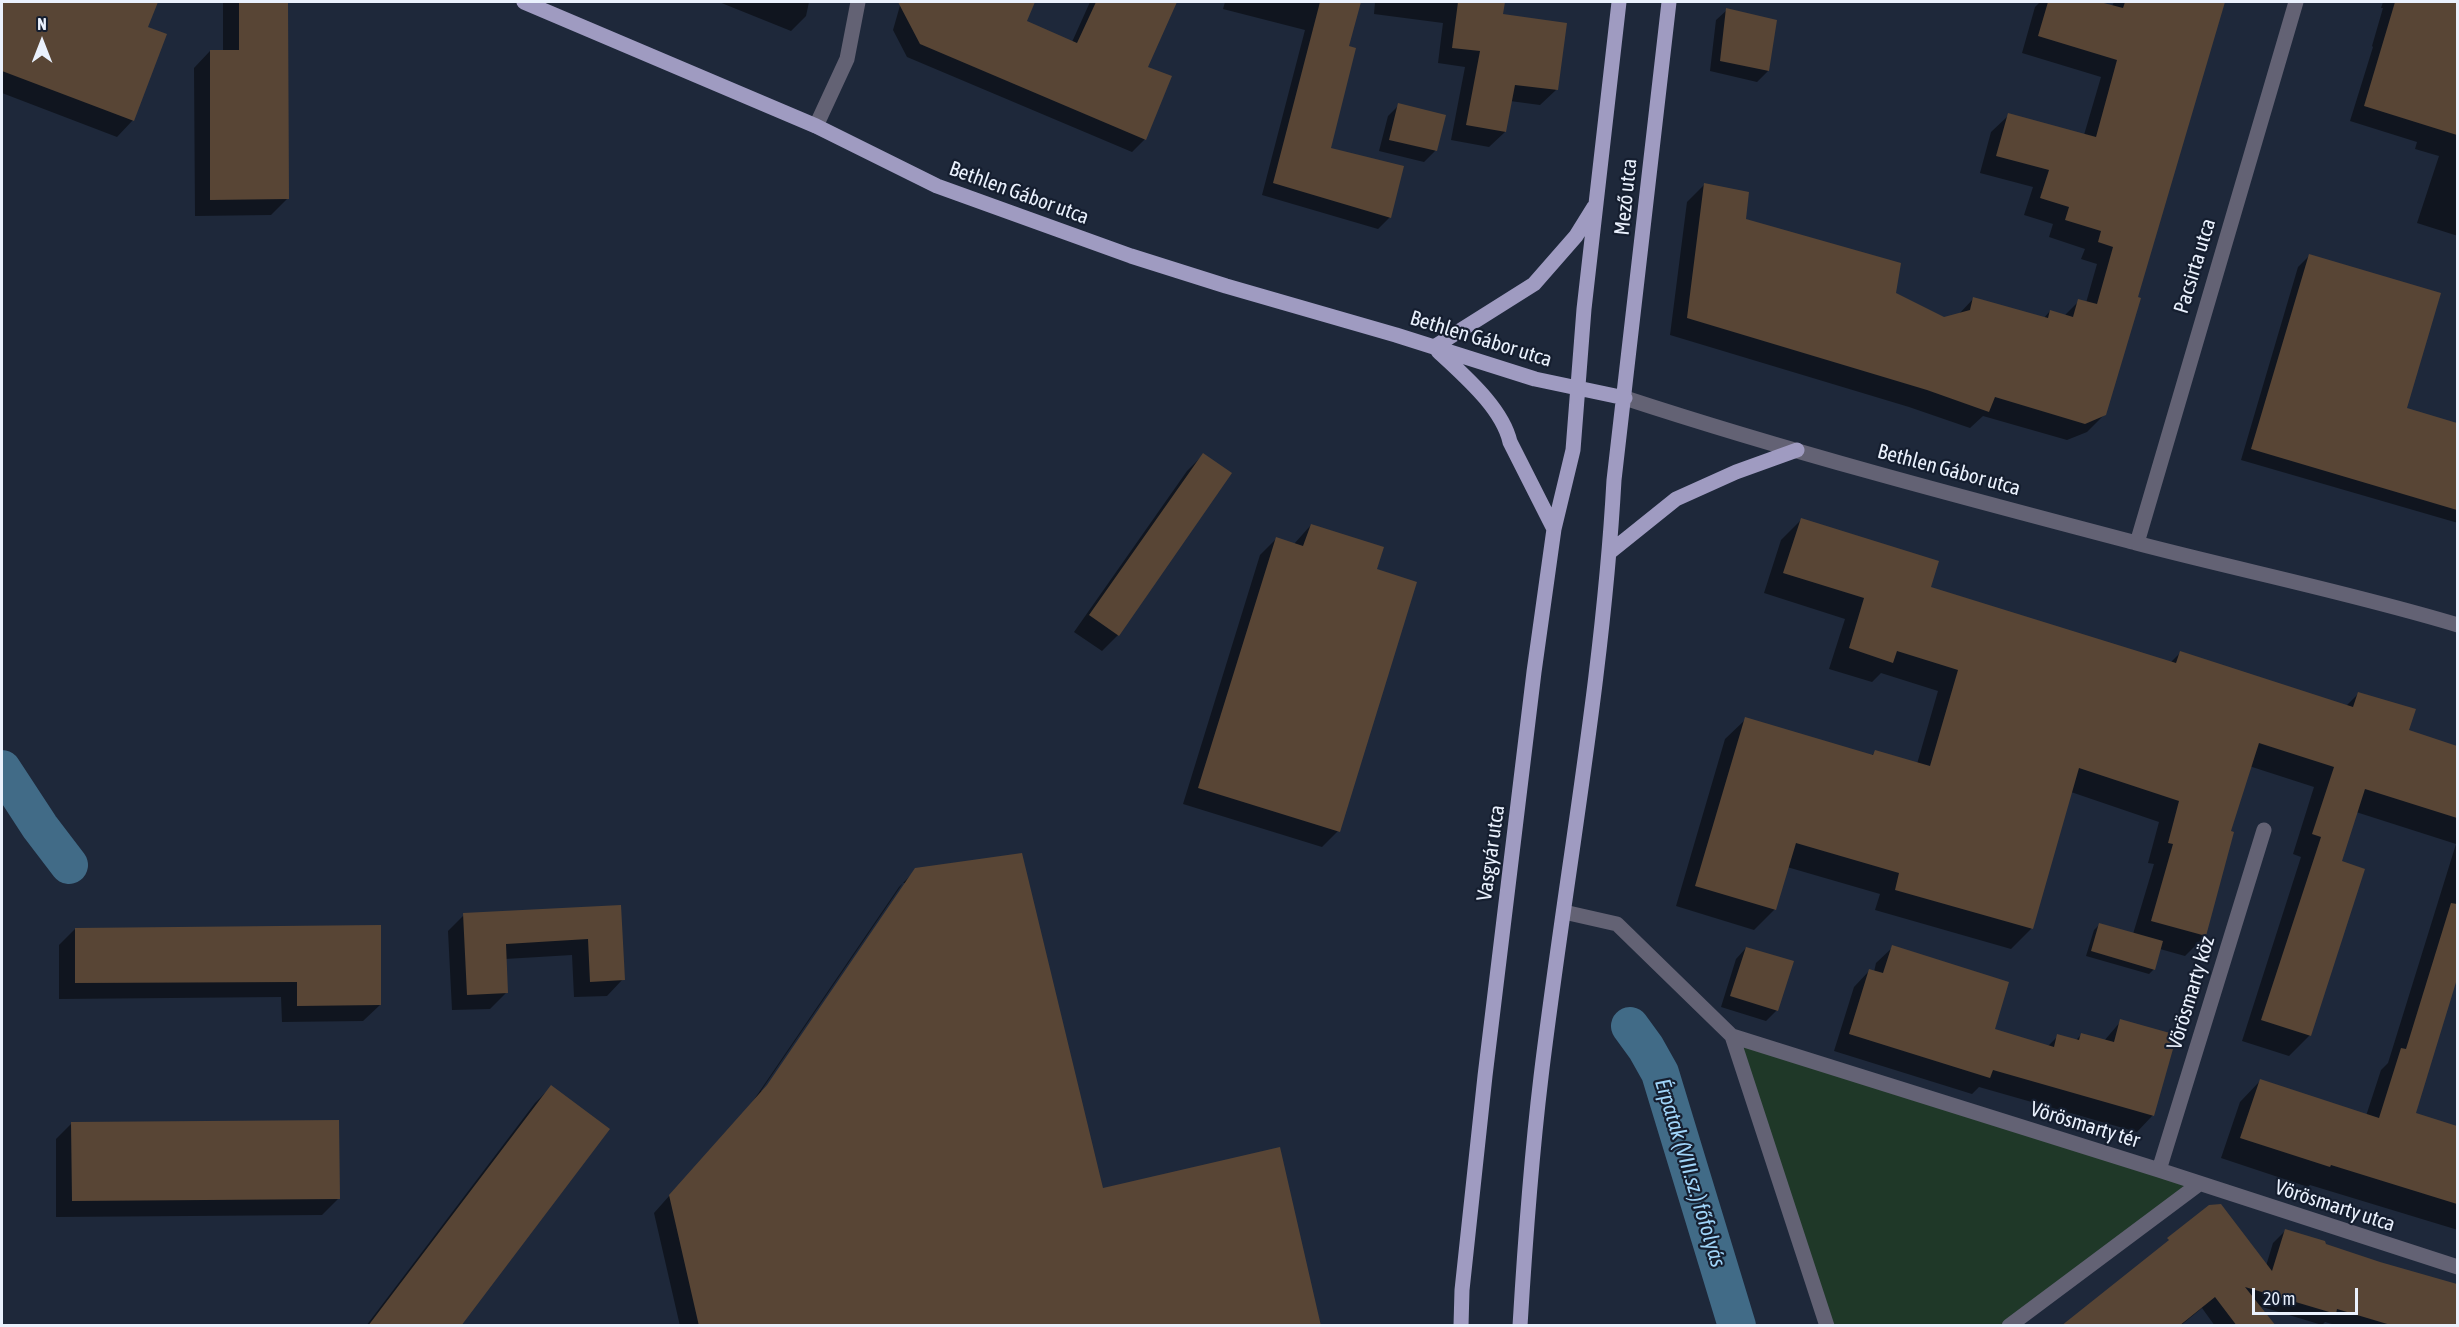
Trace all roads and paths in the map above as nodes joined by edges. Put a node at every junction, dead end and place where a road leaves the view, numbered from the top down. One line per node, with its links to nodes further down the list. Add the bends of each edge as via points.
1 (524, 2): 6 (main road, Bethlen Gábor utca)
2 (858, 2): 6 (street, via 847,60)
3 (1619, 2): 7 (main road, Mező utca)
4 (1669, 2): 10 (main road, Mező utca)
5 (2296, 2): 13 (street, Pacsirta utca)
6 (816, 126): 8 (main road, Bethlen Gábor utca, via 938,186 1109,248)
7 (1596, 204): 8 (main road, via 1576,236 1534,284); 9 (main road, Mező utca)
8 (1434, 347): 9 (main road, Bethlen Gábor utca, via 1535,379); 12 (main road, via 1473,384 1507,428 1510,442)
9 (1578, 387): 10 (main road, Bethlen Gábor utca); 12 (main road, Vasgyár utca, via 1573,450)
10 (1625, 398): 11 (street, Bethlen Gábor utca); 14 (main road)
11 (1797, 450): 13 (street, Bethlen Gábor utca); 14 (main road, via 1676,499)
12 (1554, 529): 22 (main road, Vasgyár utca, via 1485,1076)
13 (2137, 543): 15 (street, Bethlen Gábor utca)
14 (1610, 552): 17 (main road)
15 (2457, 625)
16 (2264, 830): 19 (street, Vörösmarty köz)
17 (1564, 912): 18 (street, Vörösmarty tér, via 1617,924); 23 (main road, via 1540,1078)
18 (1732, 1036): 19 (street, Vörösmarty tér); 24 (street, Vörösmarty tér)
19 (2159, 1170): 20 (street, Vörösmarty tér)
20 (2199, 1184): 21 (street, Vörösmarty utca); 25 (street)
21 (2457, 1267)
22 (1461, 1326)
23 (1520, 1326)
24 (1827, 1326)
25 (2009, 1326)

